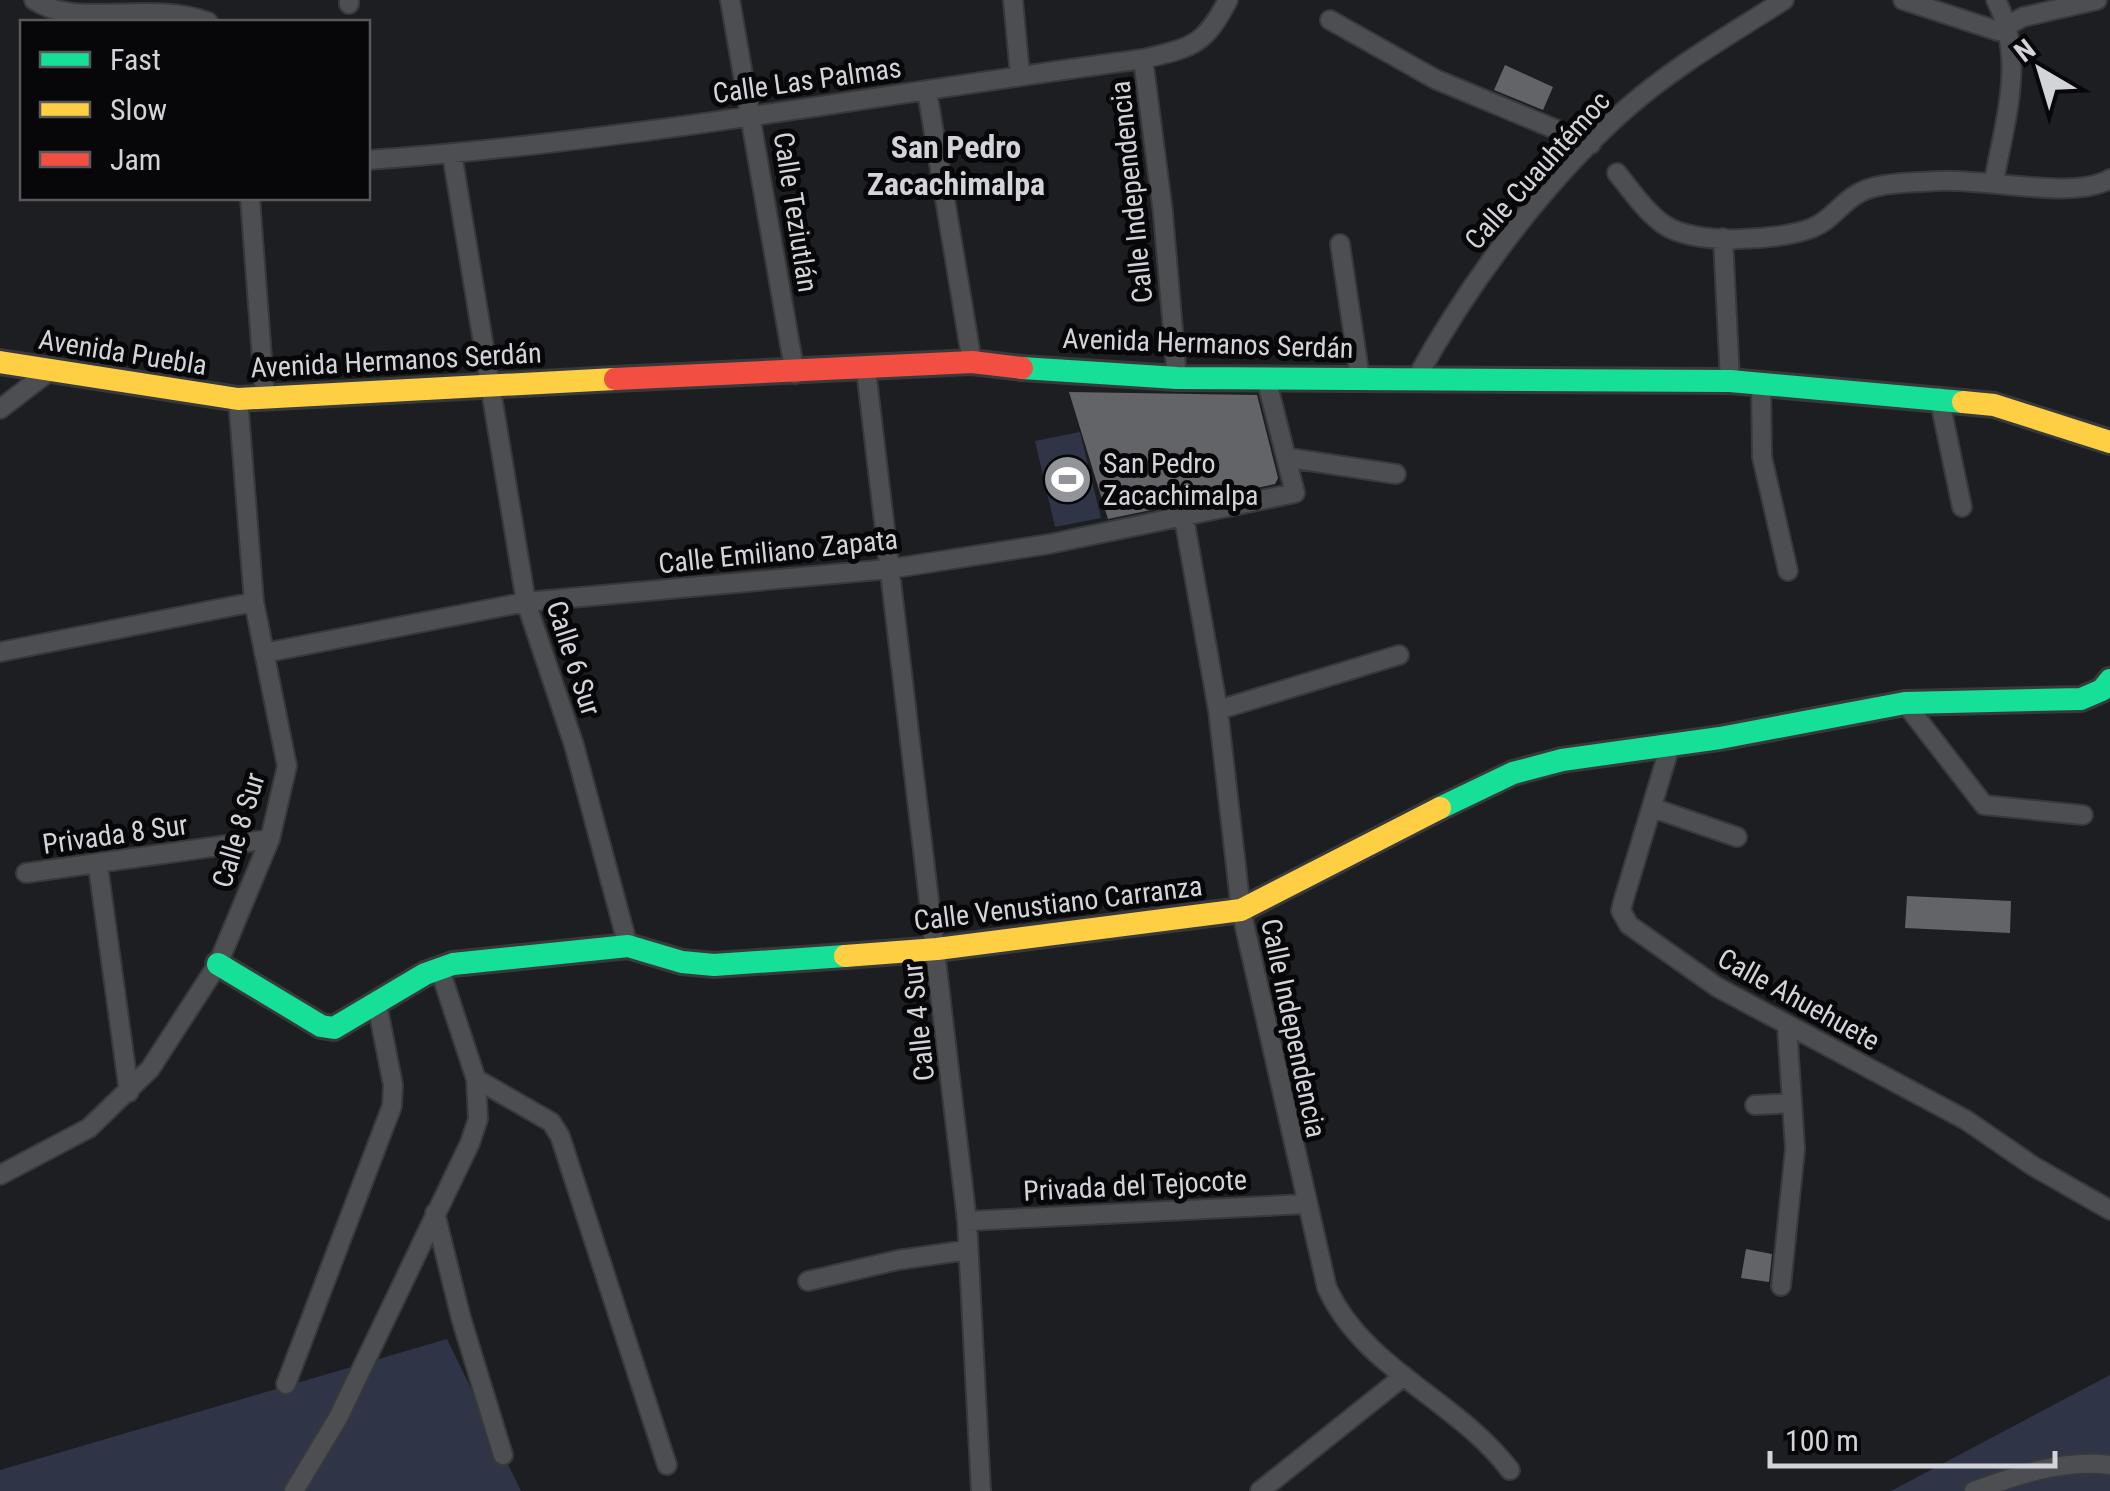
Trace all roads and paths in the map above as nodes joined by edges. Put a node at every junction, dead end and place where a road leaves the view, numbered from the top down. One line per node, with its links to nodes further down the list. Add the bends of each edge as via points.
1 (730, 0): 15 (street, Calle Teziutlán)
2 (1013, 0): 13 (street)
3 (1228, 0): 12 (street, Calle Las Palmas, via 1204,40)
4 (1784, 0): 16 (street, Calle Cuauhtémoc, via 1657,84)
5 (1996, 0): 11 (street)
6 (2097, 0): 11 (street)
7 (38, 2): 9 (street, via 162,2)
8 (1916, 2): 11 (street, via 1988,31)
9 (205, 20)
10 (1330, 20): 16 (street, via 1435,79)
11 (2009, 26): 21 (street, via 2014,63)
12 (1144, 59): 13 (street, Calle Las Palmas); 31 (street, Calle Independencia)
13 (1020, 75): 14 (street, Calle Las Palmas)
14 (928, 92): 15 (street, Calle Las Palmas); 26 (street)
15 (752, 116): 17 (street, Calle Las Palmas); 29 (street, Calle Teziutlán)
16 (1592, 144): 30 (street, Calle Cuauhtémoc, via 1457,305)
17 (452, 154): 18 (street, Calle Las Palmas); 35 (street, Calle 6 Sur)
18 (370, 160)
19 (1617, 173): 23 (street, via 1664,225)
20 (2110, 179): 21 (street, via 2086,187)
21 (1994, 182): 23 (street, via 1875,187 1857,193 1816,227)
22 (250, 200): 38 (street)
23 (1723, 238): 34 (street)
24 (1340, 244): 33 (street)
25 (0, 362): 28 (street, Avenida Puebla)
26 (972, 362): 27 (street, Avenida Hermanos Serdán); 31 (street, Avenida Hermanos Serdán)
27 (866, 370): 29 (street, Avenida Hermanos Serdán); 46 (street, Calle 4 Sur)
28 (47, 372): 39 (street, Avenida Puebla); 40 (street)
29 (795, 374): 35 (street, Avenida Hermanos Serdán)
30 (1416, 377): 33 (street, Avenida Hermanos Serdán); 34 (street, Avenida Hermanos Serdán)
31 (1178, 378): 32 (street, Avenida Hermanos Serdán)
32 (1266, 378): 33 (street, Avenida Hermanos Serdán); 42 (street)
33 (1360, 378)
34 (1730, 381): 36 (street, Avenida Hermanos Serdán)
35 (487, 383): 38 (street, Avenida Hermanos Serdán); 49 (street, Calle 6 Sur)
36 (1761, 384): 37 (street, Avenida Hermanos Serdán); 47 (street, via 1762,457)
37 (1940, 397): 41 (street, Avenida Hermanos Serdán, via 2016,410); 44 (street)
38 (265, 398): 39 (street, Avenida Hermanos Serdán)
39 (238, 400): 48 (street, Calle 8 Sur)
40 (0, 409)
41 (2110, 442)
42 (1290, 458): 43 (street); 45 (street, Calle Emiliano Zapata, via 1295,492)
43 (1396, 474)
44 (1962, 507)
45 (1184, 518): 46 (street, Calle Emiliano Zapata); 55 (street, Calle Independencia)
46 (890, 569): 49 (street, Calle Emiliano Zapata); 65 (street, Calle 4 Sur)
47 (1788, 571)
48 (254, 602): 50 (street); 51 (street, Calle 8 Sur)
49 (526, 602): 51 (street, Calle Emiliano Zapata); 64 (street, Calle 6 Sur, via 574,745)
50 (0, 652)
51 (264, 652): 60 (street, Calle 8 Sur, via 286,766)
52 (1399, 655): 55 (street)
53 (2110, 680): 54 (street, Calle Venustiano Carranza, via 2081,699)
54 (1906, 702): 56 (street, Calle Venustiano Carranza); 58 (street, via 1984,805)
55 (1218, 710): 63 (street, Calle Independencia)
56 (1670, 746): 57 (street, Calle Ahuehuete); 63 (street, Calle Venustiano Carranza, via 1575,757 1513,774)
57 (1653, 808): 59 (street); 69 (street, Calle Ahuehuete, via 1623,902 1624,918 1717,988)
58 (2083, 815)
59 (1737, 837)
60 (270, 839): 61 (street, Privada 8 Sur); 66 (street, Calle 8 Sur)
61 (98, 866): 62 (street, Privada 8 Sur); 71 (street)
62 (26, 873)
63 (1240, 910): 65 (street, Calle Venustiano Carranza); 75 (street, Calle Independencia)
64 (628, 946): 65 (street, Calle Venustiano Carranza, via 714,965); 67 (street, Calle Venustiano Carranza)
65 (938, 950): 78 (street, Calle 4 Sur)
66 (218, 964): 68 (street, Calle Venustiano Carranza, via 321,1026 342,1025); 71 (street, Calle 8 Sur, via 168,1045)
67 (439, 967): 68 (street, Calle Venustiano Carranza); 70 (street)
68 (377, 1004): 83 (street, via 394,1096)
69 (1788, 1026): 72 (street); 76 (street, Calle Ahuehuete, via 1966,1120)
70 (476, 1079): 77 (street, via 478,1119); 85 (street, via 551,1122 560,1136)
71 (129, 1092): 74 (street, Calle 8 Sur, via 89,1128)
72 (1792, 1103): 73 (street); 81 (street)
73 (1754, 1106)
74 (0, 1176)
75 (1305, 1204): 78 (street, Privada del Tejocote); 82 (street, Calle Independencia, via 1337,1309)
76 (2110, 1210)
77 (436, 1213): 84 (street); 89 (street, via 338,1418)
78 (967, 1221): 79 (street, Calle 4 Sur)
79 (968, 1250): 80 (street); 90 (street, Calle 4 Sur)
80 (808, 1281)
81 (1781, 1286)
82 (1404, 1376): 87 (street, Calle Independencia, via 1472,1426); 91 (street)
83 (286, 1384)
84 (503, 1455)
85 (667, 1465)
86 (2110, 1466): 88 (street)
87 (1510, 1470)
88 (2046, 1470): 92 (street); 93 (street)
89 (294, 1491)
90 (982, 1491)
91 (1260, 1491)
92 (1974, 1491)
93 (2034, 1491)

